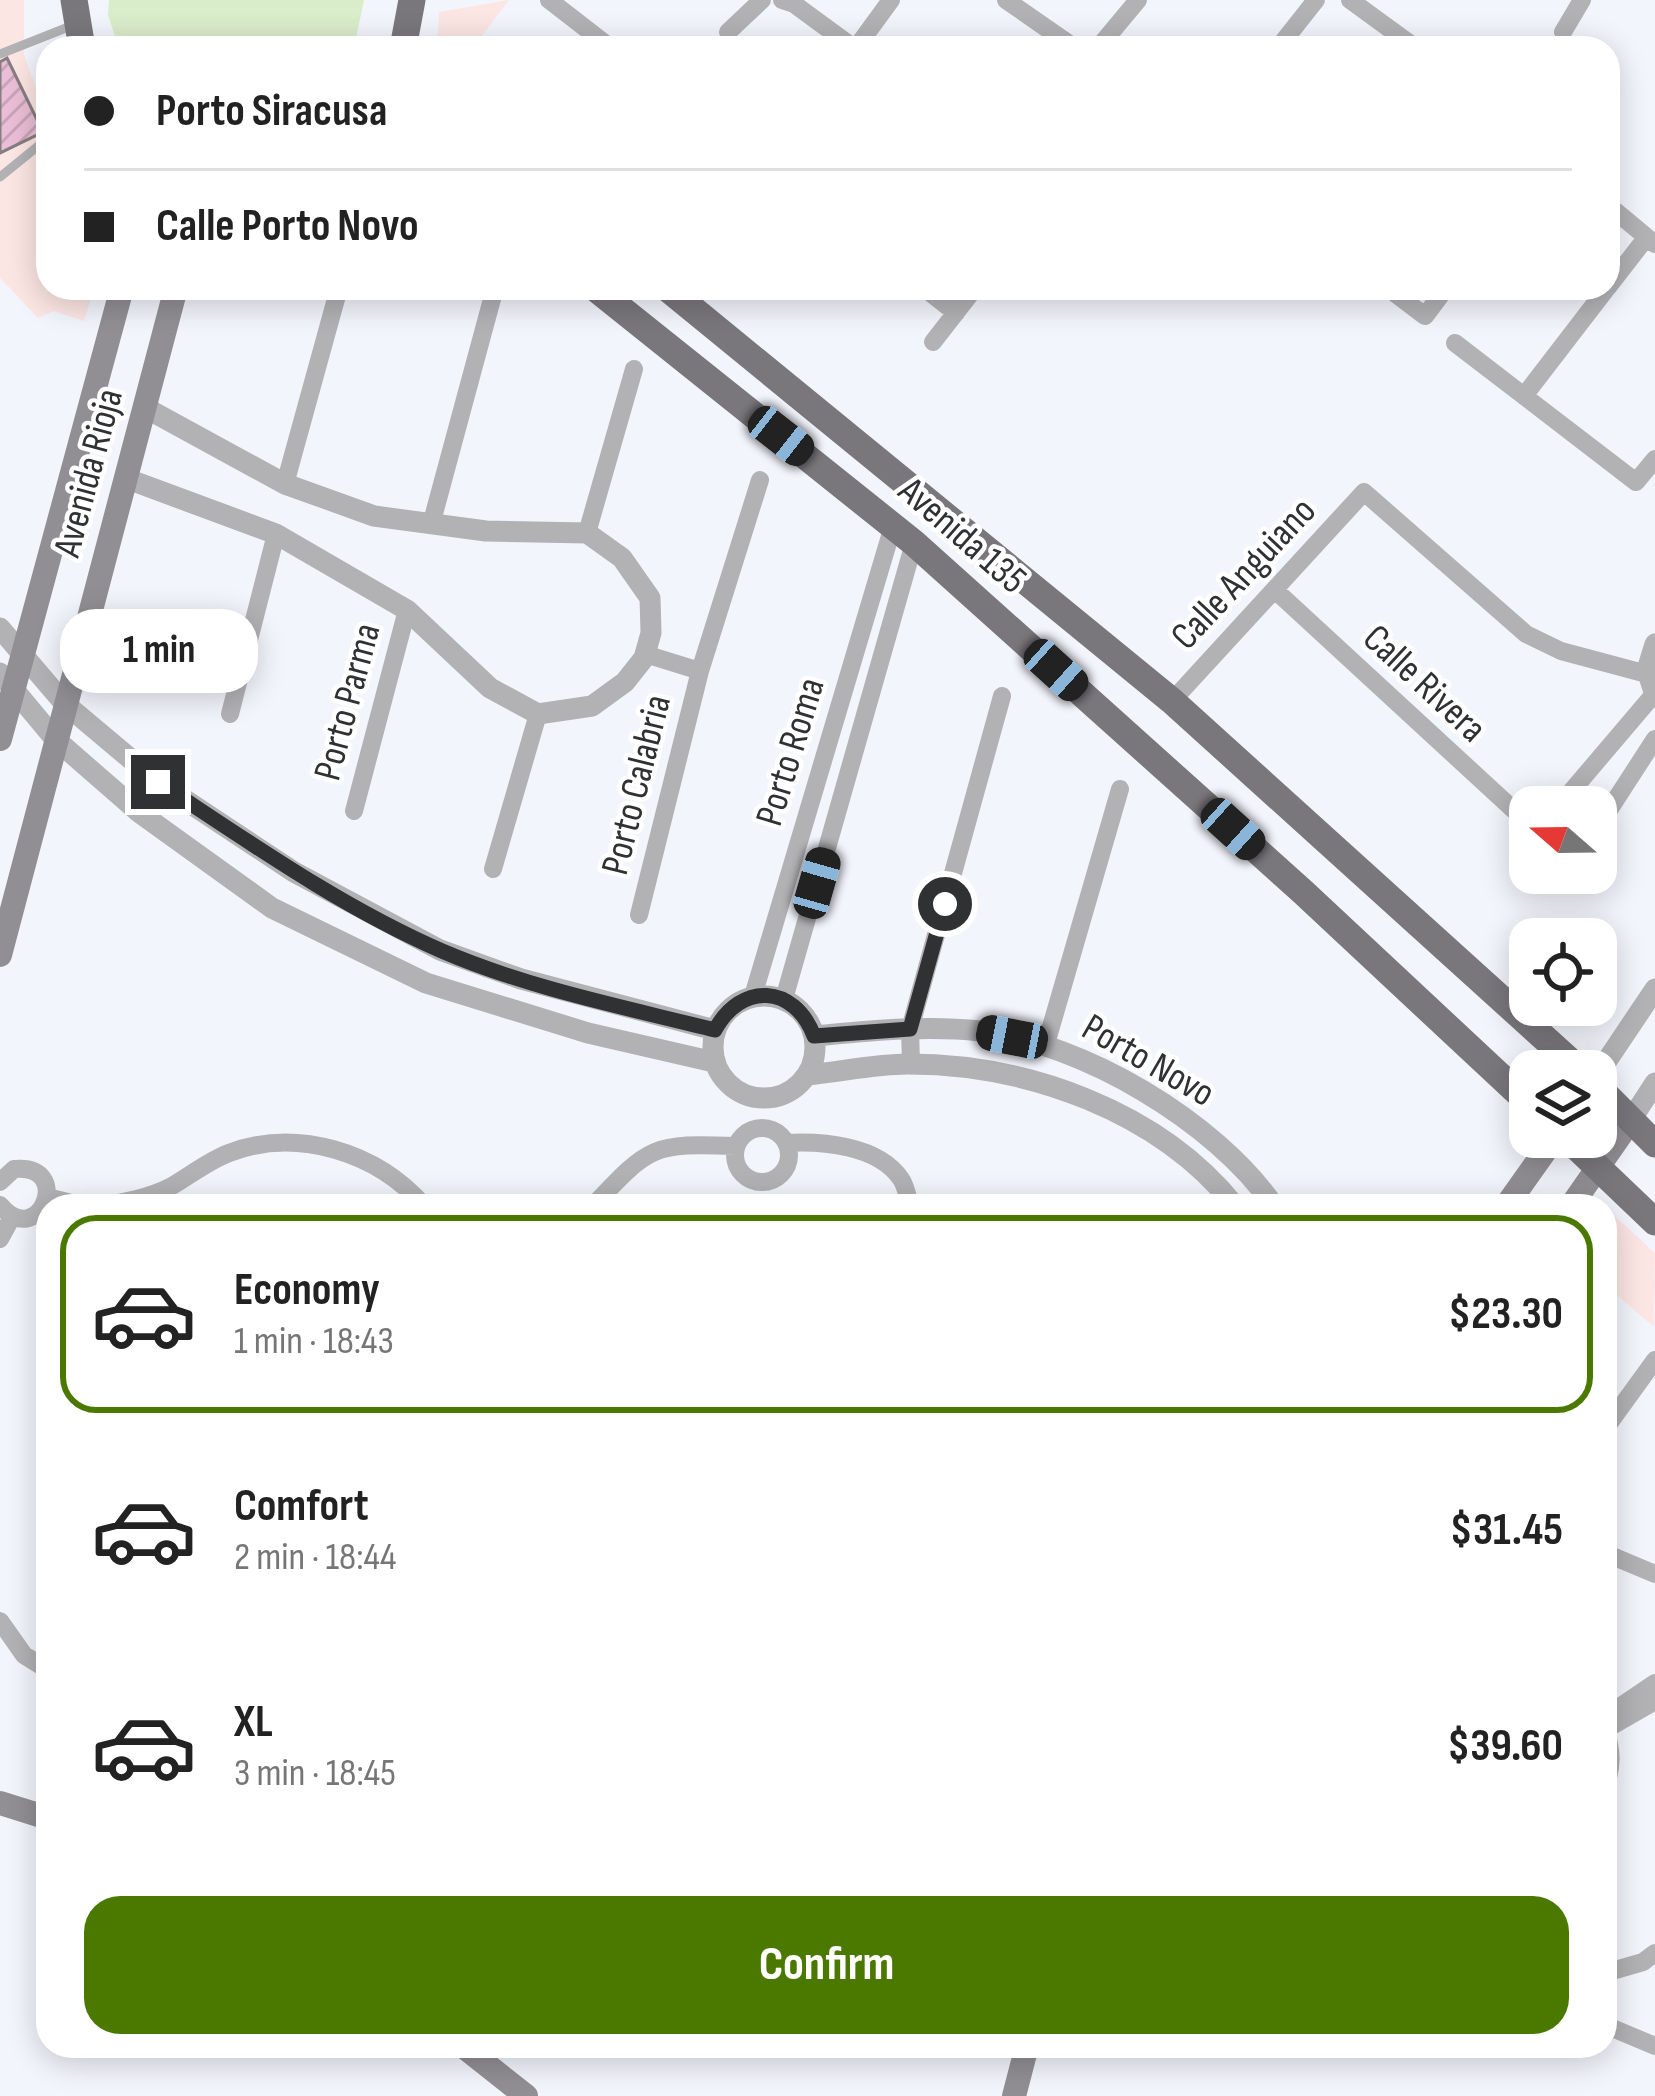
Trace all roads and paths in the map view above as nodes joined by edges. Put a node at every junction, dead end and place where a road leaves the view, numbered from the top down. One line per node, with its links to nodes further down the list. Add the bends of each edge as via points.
1 (412, 0): 15 (main road)
2 (549, 0): 16 (street)
3 (762, 0): 12 (street)
4 (782, 0): 17 (street)
5 (891, 0): 18 (street)
6 (1006, 0): 19 (street)
7 (1138, 0): 20 (street)
8 (1316, 0): 21 (street)
9 (1350, 0): 22 (street)
10 (1582, 0): 13 (street)
11 (77, 24): 14 (lane)
12 (728, 32)
13 (1563, 32)
14 (46, 36)
15 (405, 36)
16 (596, 36)
17 (838, 36)
18 (864, 36)
19 (1058, 36)
20 (1108, 36)
21 (1288, 36)
22 (1400, 36)
23 (36, 40): 24 (lane)
24 (0, 54)
25 (36, 148): 26 (lane)
26 (0, 177)
27 (1620, 216): 28 (street)
28 (1651, 241): 29 (street)
29 (1620, 275)
30 (119, 300): 61 (main road, Avenida Rioja)
31 (173, 300): 46 (main road, Avenida Rioja)
32 (336, 300): 50 (street)
33 (492, 300): 51 (street)
34 (610, 300): 54 (main road, Avenida 135)
35 (682, 300): 67 (main road, Avenida 135)
36 (939, 300): 41 (street)
37 (966, 300): 41 (street)
38 (1403, 300): 39 (street, via 1424,316)
39 (1437, 300)
40 (1599, 300): 45 (street)
41 (956, 313): 42 (street)
42 (933, 342)
43 (1455, 344): 45 (street)
44 (634, 369): 52 (street)
45 (1524, 396): 47 (street, via 1636,482)
46 (144, 407): 48 (main road, Avenida Rioja); 50 (street)
47 (1655, 459)
48 (125, 478): 53 (street); 68 (main road, Avenida Rioja)
49 (760, 480): 63 (street, Porto Calabria)
50 (285, 484): 51 (street, via 374,516)
51 (431, 525): 52 (street)
52 (587, 533): 62 (street, via 622,558 650,598)
53 (276, 534): 58 (street); 69 (street)
54 (903, 534): 56 (street, Porto Roma); 57 (street, Porto Roma); 95 (main road, Avenida 135)
55 (1275, 590): 65 (street, Calle Anguiano, via 1364,492 1526,634); 67 (street, Calle Anguiano); 77 (street, Calle Rivera)
56 (872, 594): 57 (street); 83 (street, Porto Roma)
57 (897, 602): 84 (street, Porto Roma)
58 (406, 610): 70 (street, via 490,688); 78 (street, Porto Parma)
59 (0, 628): 61 (street)
60 (1655, 644): 65 (street)
61 (22, 652): 64 (main road, Avenida Rioja); 68 (street)
62 (645, 654): 63 (street); 70 (street, via 592,706)
63 (700, 671): 80 (street, Porto Calabria)
64 (6, 681): 71 (main road, Avenida Rioja); 73 (street)
65 (1652, 688): 74 (street)
66 (1002, 696): 85 (street)
67 (1172, 701): 89 (main road, Avenida 135)
68 (64, 703): 73 (main road, Avenida Rioja); 86 (street, via 158,782 294,872 440,950)
69 (230, 713)
70 (538, 715): 79 (street)
71 (0, 739)
72 (1655, 739): 76 (street)
73 (55, 740): 81 (main road, Avenida Rioja); 91 (street, via 140,813 310,927 426,983)
74 (1575, 786)
75 (1120, 789): 88 (street)
76 (1617, 798)
77 (1509, 806)
78 (354, 811)
79 (493, 869)
80 (639, 915)
81 (0, 955)
82 (1655, 988): 90 (street)
83 (753, 996): 84 (street); 86 (street, via 736,1003)
84 (784, 999): 87 (street)
85 (910, 1029): 87 (street, Porto Novo); 88 (street, Porto Novo); 92 (street)
86 (715, 1030): 91 (street)
87 (814, 1036): 93 (street)
88 (1046, 1044): 111 (street, Porto Novo, via 1175,1108)
89 (1558, 1050)
90 (1616, 1050)
91 (714, 1062): 93 (street, via 733,1089 765,1100)
92 (911, 1064): 93 (street, Porto Novo); 110 (street, Porto Novo, via 978,1068 1101,1105 1162,1139)
93 (807, 1075)
94 (1655, 1083): 97 (street)
95 (1509, 1084)
96 (1617, 1104): 97 (main road)
97 (1631, 1120): 99 (main road); 103 (main road)
98 (786, 1142): 100 (street, via 773,1130 755,1129); 100 (street, via 785,1168 764,1182 740,1172); 109 (street, via 826,1141 883,1162)
99 (1655, 1144)
100 (736, 1146): 108 (street, via 652,1150)
101 (1541, 1158): 112 (main road)
102 (1589, 1158): 103 (main road)
103 (1599, 1167): 113 (main road); 116 (main road)
104 (2, 1176): 105 (street, via 34,1171)
105 (47, 1194)
106 (150, 1194): 107 (street, via 232,1152 298,1143 358,1157)
107 (412, 1194)
108 (604, 1194)
109 (906, 1194)
110 (1222, 1194)
111 (1266, 1194)
112 (1515, 1194)
113 (1580, 1194)
114 (3, 1209): 115 (street); 117 (street)
115 (36, 1213)
116 (1655, 1222)
117 (0, 1239)
118 (1655, 1360): 119 (street)
119 (1617, 1412)
120 (1617, 1558): 121 (street)
121 (1655, 1574)
122 (0, 1621): 123 (street)
123 (36, 1662)
124 (1655, 1683): 126 (street)
125 (1655, 1701): 127 (street)
126 (1617, 1709)
127 (1617, 1722)
128 (0, 1803): 129 (main road)
129 (36, 1814)
130 (1655, 1953): 131 (street)
131 (1617, 1970)
132 (1617, 2030): 133 (street)
133 (1655, 2046)
134 (479, 2058): 136 (main road)
135 (1024, 2058): 137 (main road)
136 (526, 2096)
137 (1015, 2096)

